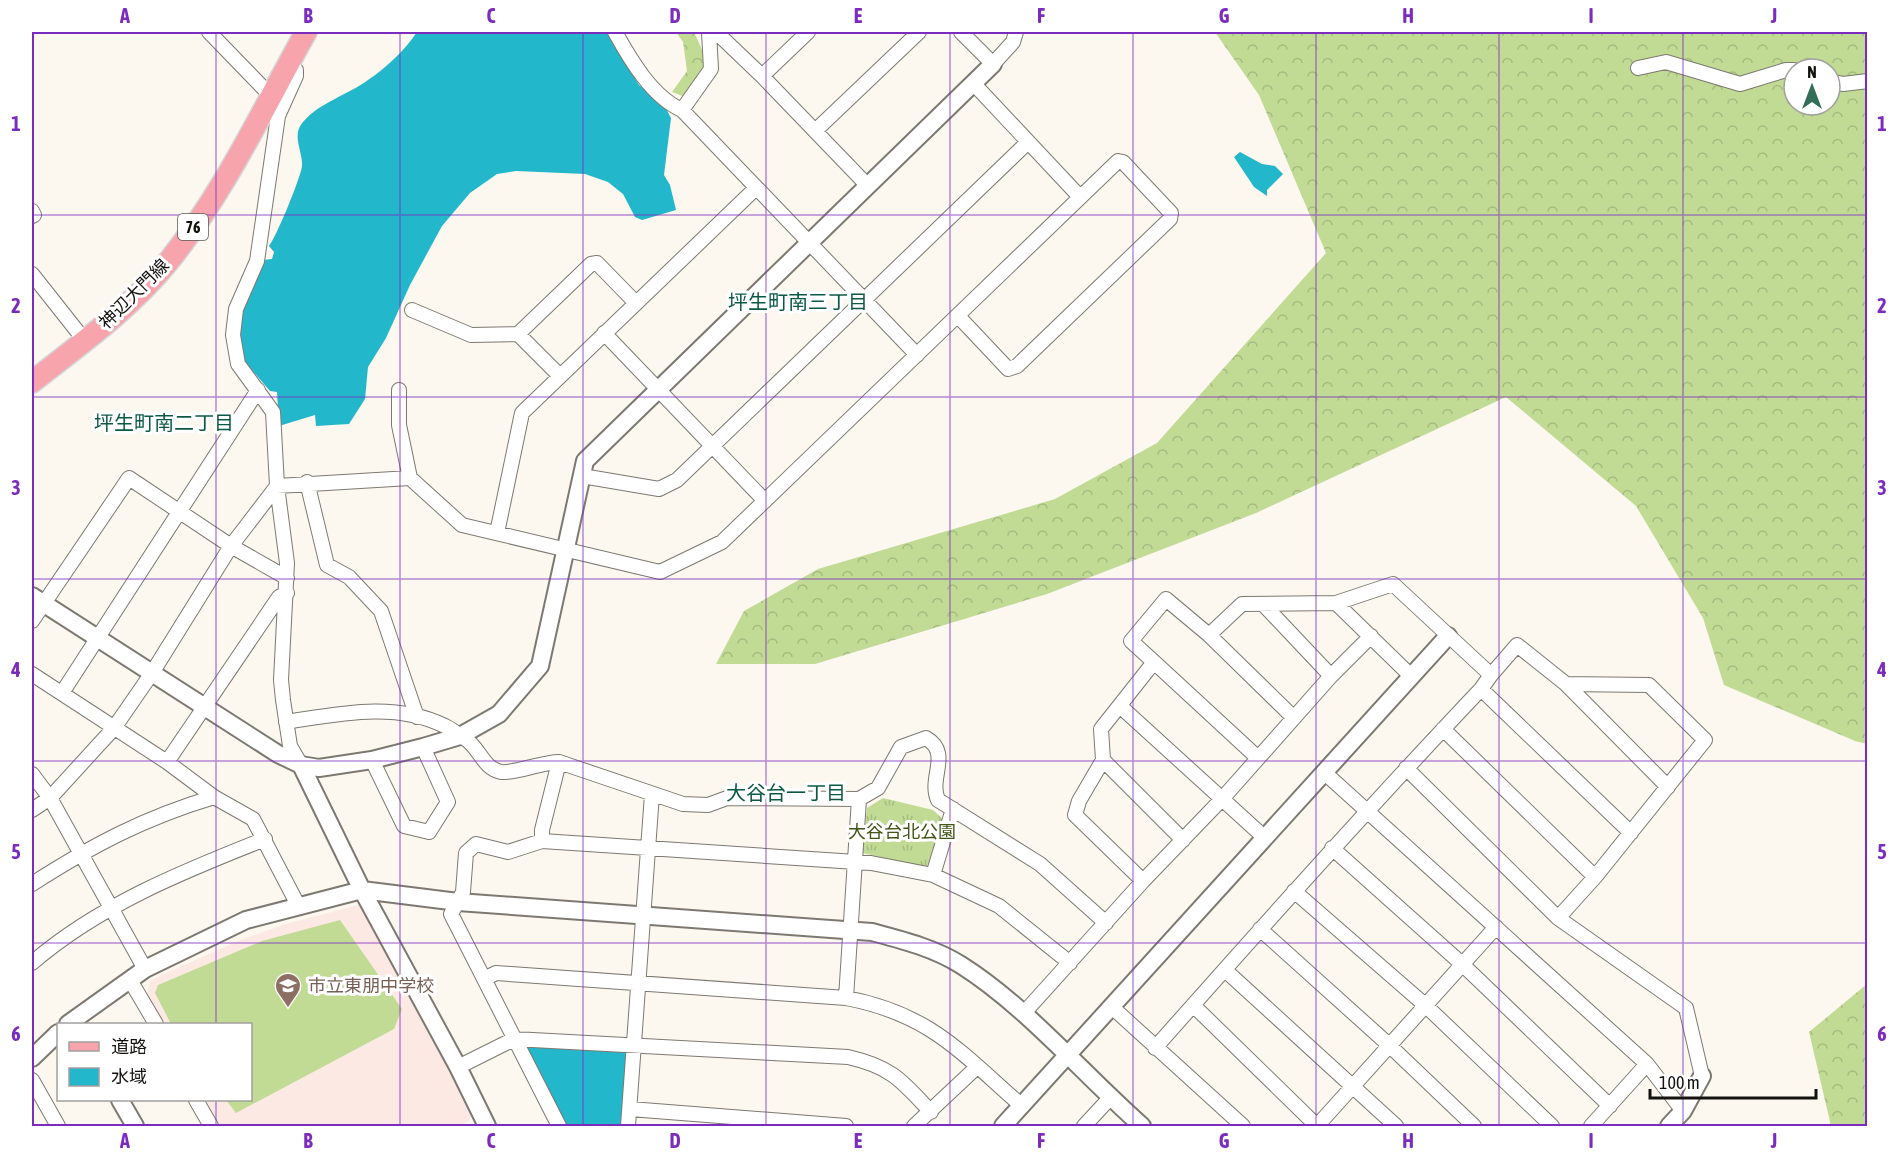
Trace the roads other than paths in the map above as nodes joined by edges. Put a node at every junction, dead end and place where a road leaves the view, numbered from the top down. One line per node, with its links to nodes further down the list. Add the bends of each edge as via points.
1 (209, 32): 18 (street)
2 (306, 32): 10 (main road, 神辺大門線 / 76)
3 (615, 32): 19 (street, via 643,74 663,97)
4 (709, 32): 19 (street, via 711,69)
5 (716, 32): 14 (street)
6 (808, 32): 14 (street)
7 (919, 32): 20 (street)
8 (961, 32): 11 (street)
9 (1016, 32): 11 (street, via 1013,42)
10 (288, 63): 18 (main road, 神辺大門線 / 76); 40 (street, via 296,70 296,76 278,116 257,261 236,309 233,335 238,364)
11 (993, 64): 16 (street)
12 (1638, 68): 13 (street, via 1666,62 1740,84)
13 (1782, 71)
14 (762, 76): 20 (street)
15 (1868, 81): 17 (street)
16 (974, 84): 21 (street); 22 (street)
17 (1842, 84)
18 (270, 95): 35 (main road, 神辺大門線 / 76, via 210,201 167,263)
19 (682, 110): 23 (street)
20 (815, 131): 22 (street)
21 (1028, 142): 24 (street); 29 (street)
22 (868, 186): 27 (street)
23 (756, 188): 27 (street); 30 (street)
24 (1080, 197): 32 (street); 32 (street, via 1118,161 1123,162 1171,213 1170,219 1017,366 1008,369)
25 (32, 211): 26 (street)
26 (32, 216)
27 (811, 243): 29 (street); 39 (street)
28 (32, 275): 35 (street)
29 (866, 299): 36 (street); 42 (street)
30 (635, 302): 33 (street); 34 (street, via 597,263 591,264)
31 (412, 310): 34 (street, via 471,335)
32 (958, 316): 36 (street)
33 (604, 333): 37 (street); 39 (street)
34 (519, 334): 37 (street)
35 (85, 340): 38 (main road, 神辺大門線 / 76)
36 (917, 355): 47 (street)
37 (560, 375): 49 (street, via 522,413)
38 (32, 382)
39 (658, 389): 42 (street); 43 (street, via 585,461)
40 (258, 390): 46 (street, via 273,412); 48 (street)
41 (399, 390): 44 (street, via 399,425)
42 (714, 446): 43 (street, via 677,480 659,489); 47 (street)
43 (582, 476): 51 (street)
44 (410, 478): 45 (street); 49 (street, via 455,522)
45 (307, 482): 46 (street); 73 (street, via 327,565 349,578 381,611)
46 (277, 486): 50 (street); 52 (street)
47 (765, 501): 51 (street, via 722,542 660,572)
48 (179, 511): 50 (street); 54 (street, via 129,478); 61 (street)
49 (497, 533): 51 (street)
50 (231, 546): 52 (street); 63 (street)
51 (565, 550): 78 (street, via 540,666 500,714)
52 (287, 578): 53 (street)
53 (286, 593): 72 (street, via 279,597); 75 (street, via 281,680)
54 (37, 600): 57 (street); 61 (street)
55 (1336, 603): 56 (street); 59 (street); 60 (street, via 1393,584)
56 (1263, 604): 58 (street, via 1242,604); 66 (street)
57 (32, 621)
58 (1209, 635): 62 (street, via 1166,599 1131,641); 74 (street)
59 (1371, 636): 66 (street); 67 (street)
60 (1448, 636): 65 (street); 67 (street)
61 (98, 639): 63 (street); 70 (street)
62 (1154, 662): 71 (street); 80 (street)
63 (152, 673): 72 (street); 76 (street)
64 (32, 674): 70 (street)
65 (1491, 675): 68 (street, via 1516,645); 69 (street)
66 (1331, 676): 74 (street)
67 (1411, 676): 88 (street)
68 (1566, 684): 89 (street); 89 (street, via 1649,685 1705,740)
69 (1481, 688): 77 (street); 98 (street)
70 (63, 693): 76 (street)
71 (1121, 707): 82 (street, via 1101,729); 94 (street)
72 (205, 708): 83 (street); 85 (street)
73 (417, 717): 75 (street, via 374,711 338,712); 78 (street, via 444,725)
74 (1294, 718): 80 (street)
75 (286, 722): 85 (street, via 290,746)
76 (114, 728): 83 (street); 92 (street)
77 (1443, 729): 86 (street); 108 (street)
78 (459, 736): 79 (street); 84 (street, via 471,742 487,766 502,772)
79 (423, 747): 81 (street); 81 (street, via 448,802 429,832 404,826)
80 (1258, 758): 94 (street)
81 (372, 760): 85 (street, via 320,768)
82 (1103, 760): 101 (street); 109 (street, via 1075,815)
83 (167, 762): 91 (street)
84 (560, 762): 90 (street); 102 (street)
85 (301, 765): 111 (street)
86 (1406, 768): 97 (street); 117 (street)
87 (32, 774): 92 (street)
88 (1326, 774): 97 (street); 99 (street)
89 (1668, 787): 98 (street)
90 (652, 794): 93 (street, via 683,804 703,805 727,798); 103 (street)
91 (214, 797): 100 (street, via 253,819); 105 (street, via 133,825)
92 (50, 798): 95 (street); 105 (street)
93 (859, 799): 96 (street, via 878,788 901,747 926,738 938,749 940,758 934,792 938,800); 106 (street)
94 (1222, 799): 99 (street); 101 (street)
95 (32, 810)
96 (953, 810): 107 (street); 118 (street, via 1040,864)
97 (1368, 813): 104 (street); 119 (street)
98 (1632, 833): 108 (street)
99 (1265, 838): 133 (street)
100 (266, 839): 114 (street); 115 (street, via 138,892)
101 (1182, 840): 109 (street)
102 (542, 841): 103 (street); 113 (street, via 508,852 476,844 466,853 463,892)
103 (647, 848): 106 (street); 116 (street)
104 (1332, 848): 112 (street); 124 (street)
105 (81, 853): 110 (street); 115 (street)
106 (855, 863): 107 (street); 121 (street)
107 (933, 875): 123 (street, via 999,906)
108 (1595, 877): 117 (street)
109 (1143, 881): 118 (street)
110 (32, 884)
111 (362, 890): 113 (street); 114 (street); 145 (street)
112 (1294, 891): 120 (street); 132 (street)
113 (458, 902): 116 (street); 127 (street, via 451,914)
114 (299, 906): 125 (street, via 246,920)
115 (111, 909): 122 (street); 125 (street)
116 (643, 916): 121 (street); 129 (street)
117 (1558, 918): 147 (street, via 1686,1008)
118 (1106, 923): 123 (street)
119 (1496, 927): 124 (street); 144 (street)
120 (1260, 929): 126 (street); 139 (street)
121 (850, 930): 130 (street); 134 (street, via 912,942 960,964)
122 (32, 963)
123 (1070, 963): 134 (street)
124 (1462, 964): 132 (street); 154 (street)
125 (145, 969): 128 (street)
126 (1225, 970): 131 (street); 149 (street)
127 (484, 978): 129 (street, via 496,973); 138 (street)
128 (130, 980): 135 (street); 136 (street)
129 (638, 984): 130 (street); 140 (street)
130 (846, 998): 146 (street, via 910,1016 936,1031)
131 (1193, 1005): 141 (street); 170 (street)
132 (1425, 1005): 139 (street); 173 (street)
133 (1113, 1008): 141 (street); 142 (street)
134 (1023, 1014): 142 (street)
135 (74, 1023)
136 (155, 1023)
137 (57, 1034): 143 (street)
138 (514, 1040): 140 (street); 145 (street); 162 (street)
139 (1389, 1045): 149 (street); 172 (street)
140 (634, 1046): 155 (street); 157 (street, via 848,1058 874,1063 898,1077)
141 (1155, 1048): 169 (street)
142 (1067, 1057): 150 (street); 153 (street)
143 (32, 1058)
144 (1647, 1064): 154 (street); 156 (street)
145 (458, 1067): 158 (street)
146 (977, 1067): 153 (street); 157 (street)
147 (1702, 1076): 156 (street)
148 (32, 1080): 159 (street)
149 (1352, 1085): 170 (street); 171 (street)
150 (1110, 1098): 167 (street); 168 (street)
151 (121, 1101): 160 (street)
152 (196, 1101): 161 (street)
153 (1022, 1106): 166 (street)
154 (1610, 1106): 174 (street)
155 (630, 1109): 163 (street); 164 (street)
156 (1683, 1111): 175 (street)
157 (932, 1112): 165 (street)
158 (482, 1125)
159 (58, 1126)
160 (135, 1126)
161 (208, 1126)
162 (559, 1126)
163 (628, 1126)
164 (846, 1126)
165 (914, 1126)
166 (1003, 1126)
167 (1084, 1126)
168 (1142, 1126)
169 (1243, 1126)
170 (1317, 1126)
171 (1396, 1126)
172 (1474, 1126)
173 (1552, 1126)
174 (1591, 1126)
175 (1669, 1126)

